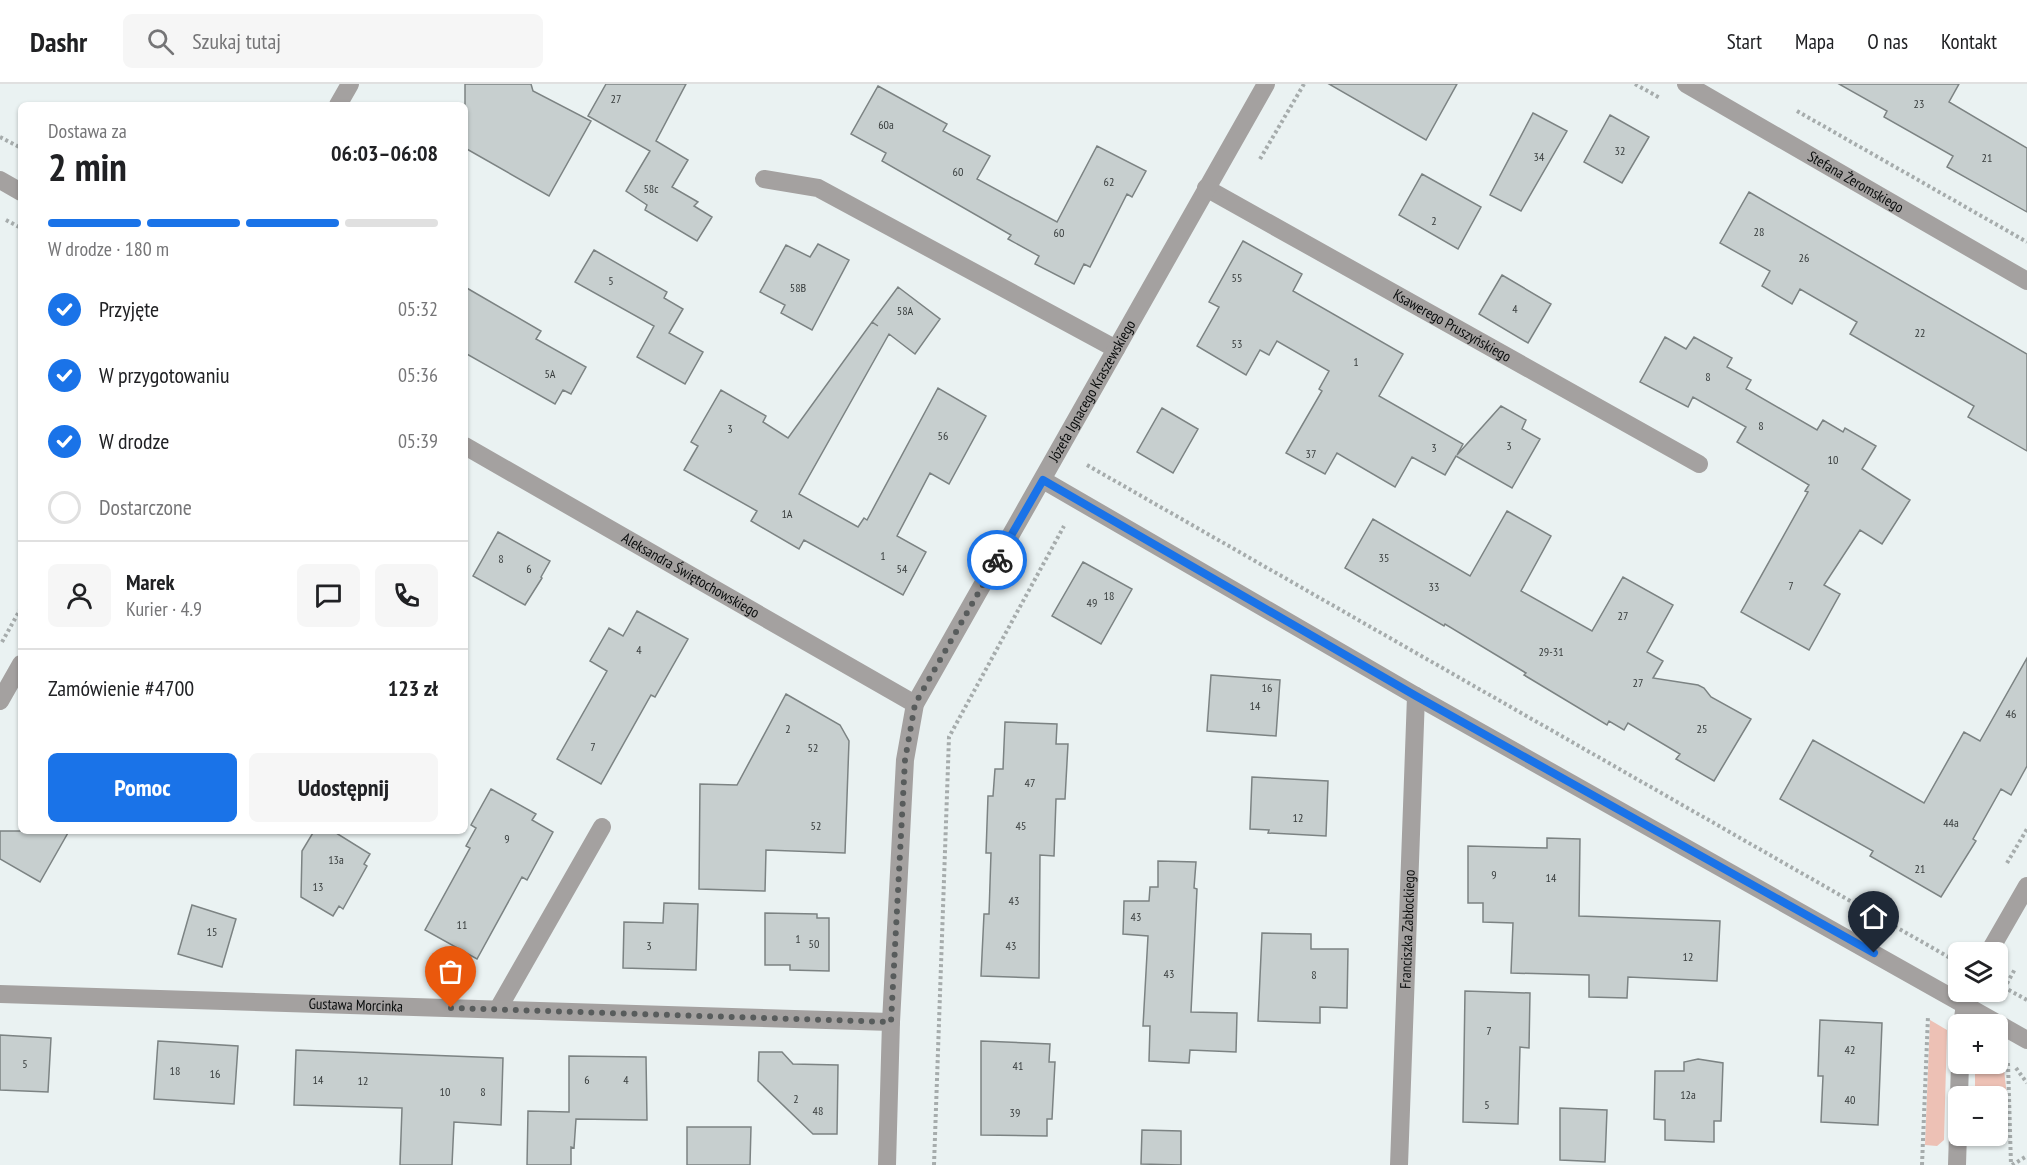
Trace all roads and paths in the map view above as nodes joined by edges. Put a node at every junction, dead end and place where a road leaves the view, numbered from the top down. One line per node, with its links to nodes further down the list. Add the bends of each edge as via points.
1 (350, 84): 5 (street)
2 (1266, 84): 11 (street, Józefa Ignacego Kraszewskiego)
3 (1304, 84): 13 (path)
4 (1686, 84): 17 (street, Stefana Żeromskiego)
5 (340, 102)
6 (1790, 107): 16 (path)
7 (0, 136): 8 (path)
8 (18, 146)
9 (764, 179): 18 (street, via 818,189)
10 (0, 180): 12 (street)
11 (1206, 188): 13 (street, Ksawerego Pruszyńskiego); 18 (street, Józefa Ignacego Kraszewskiego)
12 (18, 190)
13 (1234, 204): 20 (street, Ksawerego Pruszyńskiego)
14 (0, 216): 15 (path)
15 (18, 226)
16 (2027, 242)
17 (2027, 281)
18 (1116, 349): 21 (street, Józefa Ignacego Kraszewskiego)
19 (468, 448): 28 (street, Aleksandra Świętochowskiego)
20 (1699, 464)
21 (1043, 480): 22 (street); 28 (street, Józefa Ignacego Kraszewskiego)
22 (1069, 495): 26 (street); 32 (path, via 1087,465); 44 (path, via 1066,522 949,737)
23 (18, 613): 24 (path)
24 (0, 645)
25 (18, 669): 27 (street)
26 (1416, 696): 33 (street); 45 (street, Franciszka Zabłockiego)
27 (0, 701)
28 (915, 704): 39 (street, Józefa Ignacego Kraszewskiego, via 905,760)
29 (602, 827): 38 (street)
30 (2027, 886): 31 (street)
31 (1995, 942)
32 (1948, 957)
33 (1948, 987)
34 (2008, 990): 36 (path)
35 (0, 994): 38 (street, Gustawa Morcinka)
36 (2027, 1000)
37 (1974, 1002): 40 (street)
38 (498, 1009): 39 (street, Gustawa Morcinka)
39 (891, 1022): 43 (street, Józefa Ignacego Kraszewskiego)
40 (2027, 1040)
41 (1958, 1146): 46 (street)
42 (2027, 1156): 47 (path)
43 (887, 1165)
44 (934, 1165)
45 (1400, 1165)
46 (1957, 1165)
47 (2012, 1165)

